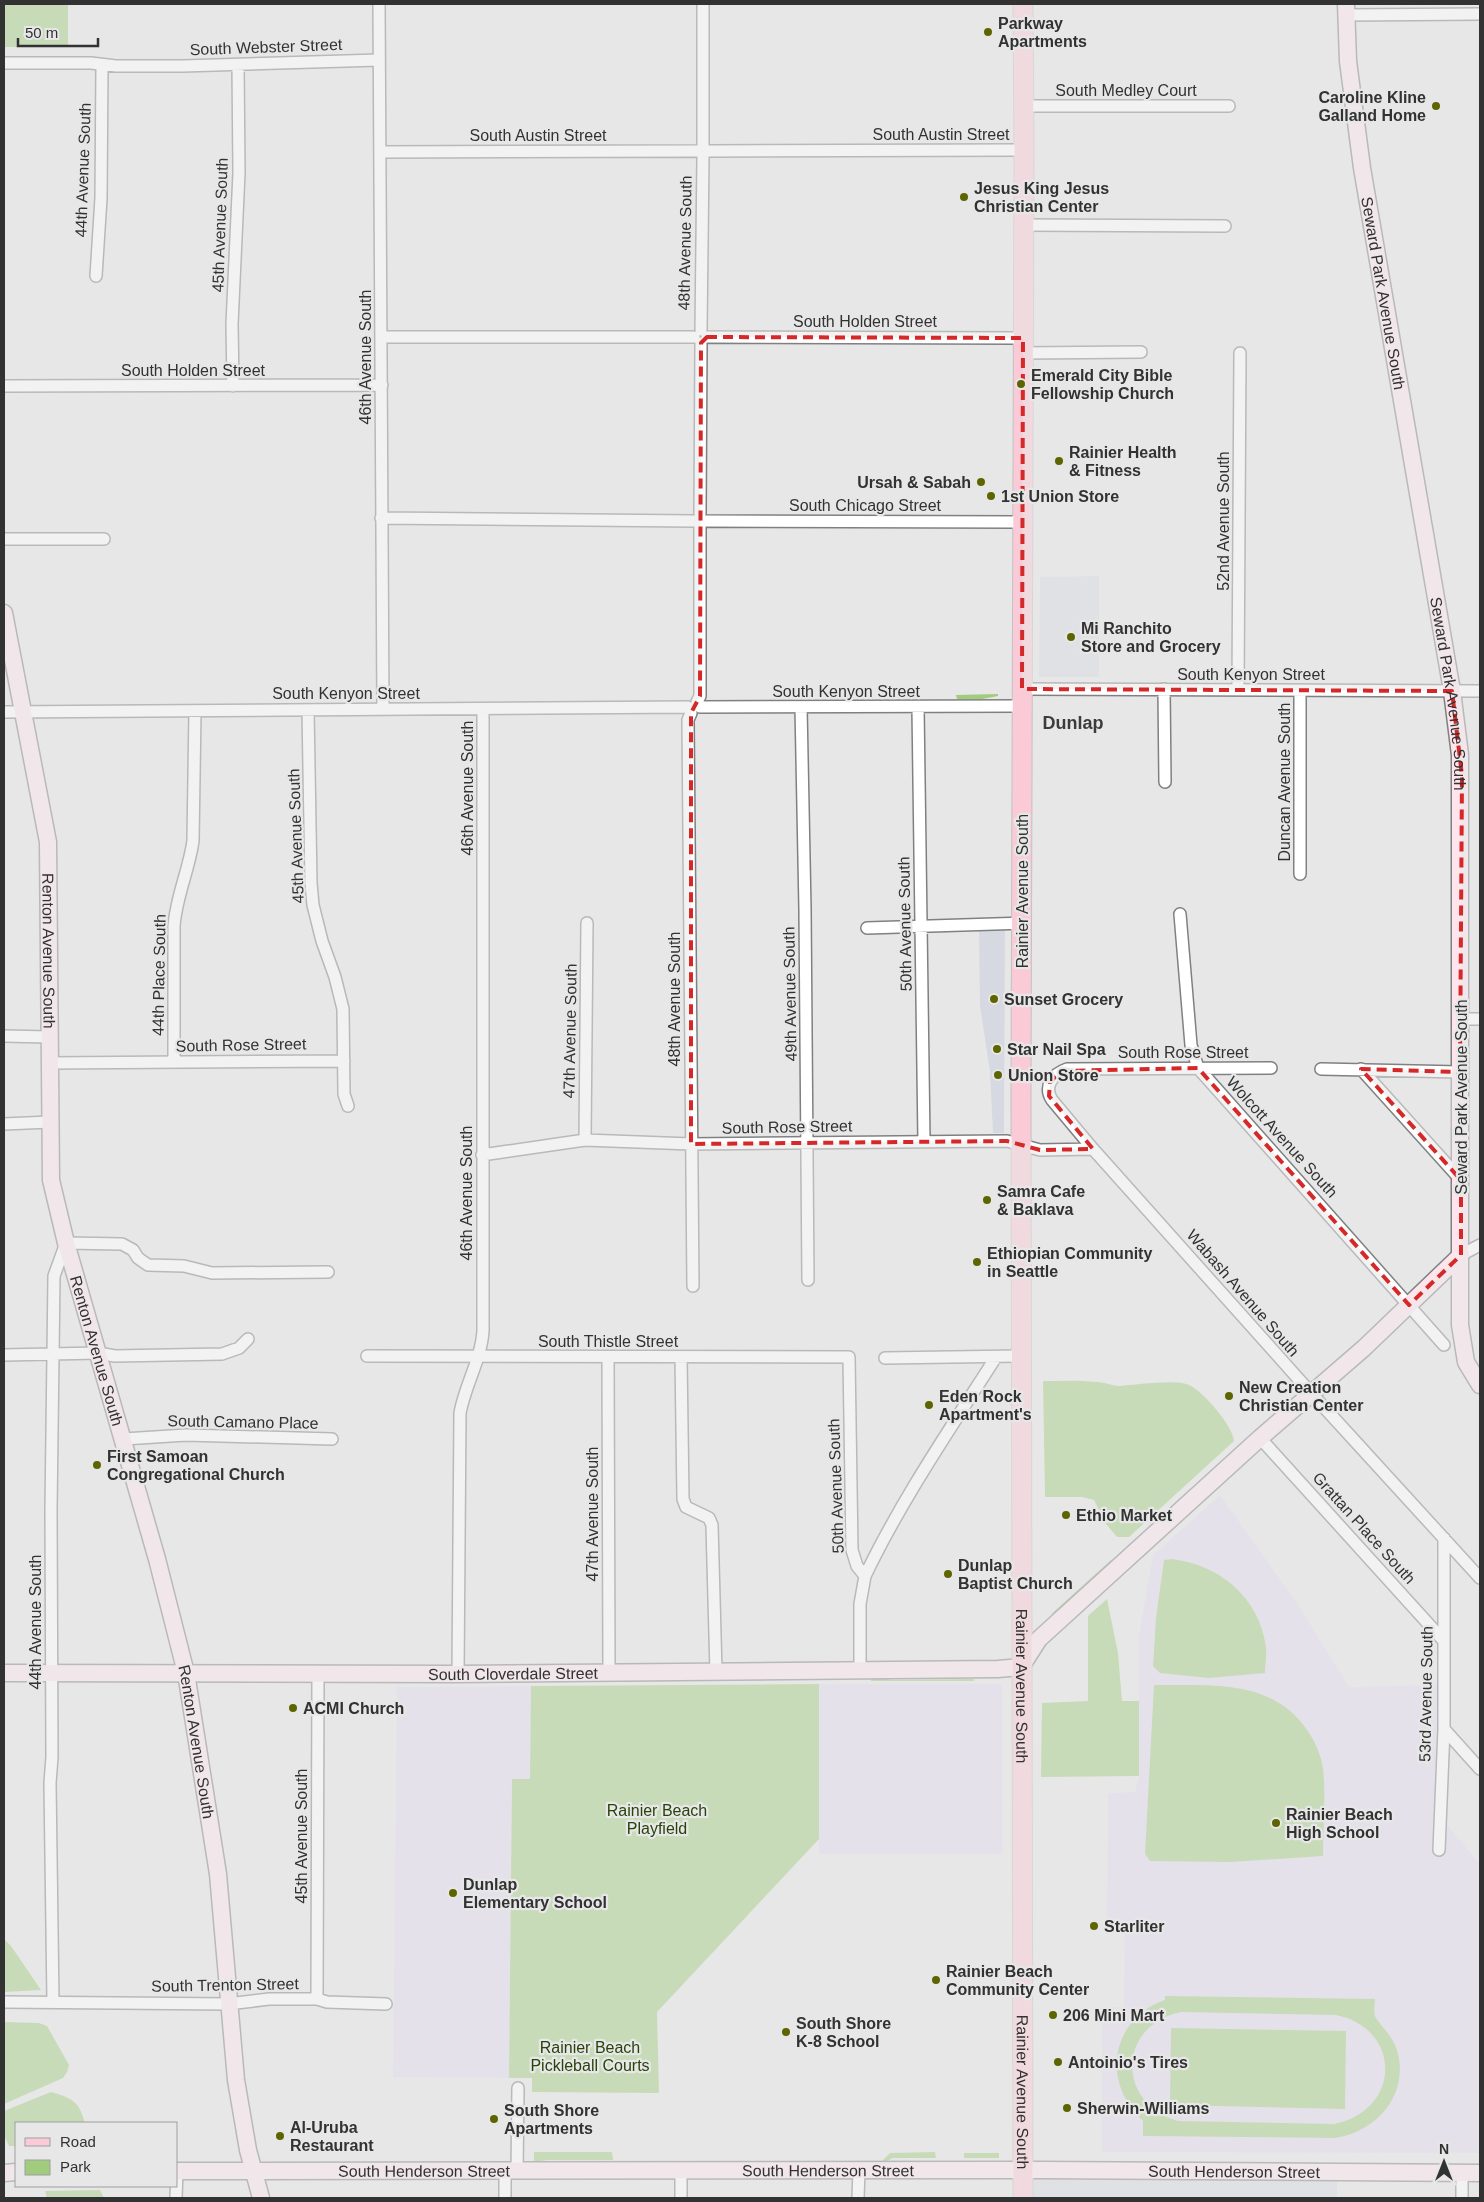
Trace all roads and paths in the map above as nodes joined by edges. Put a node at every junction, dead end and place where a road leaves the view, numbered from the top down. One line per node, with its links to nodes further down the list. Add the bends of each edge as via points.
1 (379, 4): 6 (street, 46th Avenue South)
2 (703, 4): 13 (street, 48th Avenue South)
3 (1023, 4): 10 (main road, Rainier Avenue South)
4 (1346, 9): 5 (street); 35 (main road, Seward Park Avenue South, via 1348,61 1362,168)
5 (1480, 14)
6 (379, 60): 9 (street, South Webster Street); 14 (street, 46th Avenue South)
7 (4, 63): 8 (street, South Webster Street)
8 (102, 65): 9 (street, South Webster Street); 17 (street, 44th Avenue South, via 101,198)
9 (238, 66): 25 (street, 45th Avenue South, via 239,173 232,324)
10 (1024, 106): 11 (street, South Medley Court); 12 (main road, Rainier Avenue South)
11 (1229, 106)
12 (1024, 150): 13 (street, South Austin Street); 15 (main road, Rainier Avenue South)
13 (703, 151): 14 (street, South Austin Street); 19 (street, 48th Avenue South)
14 (380, 152): 18 (street, 46th Avenue South)
15 (1024, 226): 16 (street); 20 (main road, Rainier Avenue South)
16 (1225, 226)
17 (96, 276)
18 (382, 336): 19 (street, South Holden Street); 23 (street, 46th Avenue South)
19 (701, 337): 20 (street, South Holden Street); 27 (street, 48th Avenue South)
20 (1023, 346): 21 (street, South Holden Street); 28 (main road, Rainier Avenue South)
21 (1141, 352)
22 (1240, 353): 33 (street, 52nd Avenue South)
23 (382, 385): 25 (street, South Holden Street); 26 (street, 46th Avenue South)
24 (4, 386): 25 (street, South Holden Street)
25 (233, 386)
26 (381, 518): 27 (street, South Chicago Street); 41 (street, 46th Avenue South)
27 (700, 520): 28 (street, South Chicago Street); 38 (street, 48th Avenue South, via 700,696)
28 (1023, 522): 37 (main road, Rainier Avenue South)
29 (4, 539): 30 (street)
30 (104, 539)
31 (4, 613): 46 (main road, Renton Avenue South)
32 (1164, 689): 33 (street, South Kenyon Street); 37 (street, South Kenyon Street); 47 (street)
33 (1238, 690): 34 (street, South Kenyon Street)
34 (1300, 690): 35 (street, South Kenyon Street); 48 (street, Duncan Avenue South)
35 (1452, 691): 36 (street, South Kenyon Street); 54 (main road, Seward Park Avenue South, via 1462,776)
36 (1480, 691)
37 (1022, 697): 40 (street, South Kenyon Street); 51 (main road, Rainier Avenue South)
38 (694, 707): 39 (street, South Kenyon Street); 42 (street, South Kenyon Street); 73 (street, 48th Avenue South, via 688,720)
39 (800, 707): 40 (street, South Kenyon Street); 72 (street, 49th Avenue South)
40 (918, 707): 52 (street, 50th Avenue South)
41 (383, 709): 42 (street, South Kenyon Street); 43 (street, South Kenyon Street)
42 (483, 709): 76 (street, 46th Avenue South)
43 (308, 710): 44 (street, South Kenyon Street); 58 (street, 45th Avenue South, via 311,883 316,922 341,995)
44 (195, 711): 46 (street, South Kenyon Street); 59 (street, 44th Place South, via 193,841 174,926)
45 (4, 712): 46 (street, South Kenyon Street)
46 (23, 712): 57 (main road, Renton Avenue South, via 48,842)
47 (1165, 782)
48 (1300, 874)
49 (1180, 914): 61 (street, Wolcott Avenue South, via 1191,1045)
50 (587, 922): 70 (street, 47th Avenue South)
51 (1022, 923): 52 (street); 74 (main road, Rainier Avenue South)
52 (921, 926): 53 (street); 71 (street, 50th Avenue South)
53 (867, 928)
54 (1460, 1018): 55 (street); 65 (main road, Seward Park Avenue South)
55 (1480, 1019)
56 (4, 1036): 57 (street)
57 (50, 1037): 60 (main road, Renton Avenue South)
58 (344, 1060): 59 (street, South Rose Street); 67 (street, 45th Avenue South, via 344,1094)
59 (174, 1062): 60 (street, South Rose Street)
60 (50, 1063): 68 (main road, Renton Avenue South)
61 (1198, 1068): 62 (street, South Rose Street); 66 (street, South Rose Street, via 1066,1069 1050,1082); 84 (street, Wolcott Avenue South)
62 (1270, 1068)
63 (1321, 1069): 64 (street)
64 (1362, 1069): 65 (street); 77 (street)
65 (1460, 1072): 77 (main road, Seward Park Avenue South)
66 (1048, 1091): 75 (street, Wabash Avenue South)
67 (348, 1106)
68 (50, 1122): 69 (street); 78 (main road, Renton Avenue South, via 51,1180)
69 (4, 1124)
70 (585, 1140): 73 (street, South Rose Street); 76 (street, South Rose Street)
71 (924, 1141): 72 (street, South Rose Street); 74 (street, South Rose Street, via 1007,1141)
72 (808, 1143): 73 (street, South Rose Street); 82 (street, 49th Avenue South)
73 (691, 1144): 83 (street, 48th Avenue South)
74 (1021, 1145): 75 (street, South Rose Street, via 1040,1150); 91 (main road, Rainier Avenue South)
75 (1093, 1149): 99 (street, Wabash Avenue South)
76 (482, 1155): 92 (street, 46th Avenue South, via 483,1331)
77 (1461, 1180): 80 (main road, Seward Park Avenue South)
78 (66, 1243): 81 (street, via 122,1244 148,1265 184,1266 212,1273); 87 (street, 44th Avenue South, via 54,1276); 88 (main road, Renton Avenue South)
79 (1480, 1245): 80 (street)
80 (1461, 1255): 84 (main road); 98 (main road, Seward Park Avenue South, via 1460,1336 1466,1362)
81 (328, 1272)
82 (808, 1280)
83 (693, 1286)
84 (1409, 1305): 86 (street, Wolcott Avenue South); 99 (main road)
85 (248, 1339): 88 (street, via 239,1348 222,1354 115,1356)
86 (1444, 1345)
87 (52, 1353): 88 (street); 89 (street); 112 (street, 44th Avenue South)
88 (98, 1353): 101 (main road, Renton Avenue South)
89 (4, 1355)
90 (367, 1356): 92 (street, South Thistle Street)
91 (1022, 1356): 96 (street); 107 (main road, Rainier Avenue South)
92 (478, 1357): 93 (street, South Thistle Street); 115 (street, 46th Avenue South, via 460,1413)
93 (608, 1357): 94 (street, South Thistle Street); 109 (street, 47th Avenue South)
94 (681, 1357): 95 (street, South Thistle Street); 110 (street, via 683,1499 686,1507 709,1518 712,1525)
95 (849, 1357): 104 (street, 50th Avenue South, via 852,1550 857,1566)
96 (996, 1357): 97 (street); 104 (street, via 908,1493)
97 (885, 1358)
98 (1480, 1385)
99 (1311, 1393): 100 (main road); 103 (street, Wabash Avenue South)
100 (1260, 1438): 106 (street, Grattan Place South); 107 (main road, via 1039,1639)
101 (124, 1440): 102 (street, South Camano Place, via 186,1435); 113 (main road, Renton Avenue South)
102 (332, 1440)
103 (1444, 1538): 105 (street, Wabash Avenue South); 106 (street, 53rd Avenue South)
104 (865, 1576): 108 (street, via 860,1604)
105 (1480, 1578)
106 (1443, 1640): 116 (street, 53rd Avenue South)
107 (1021, 1667): 108 (main road, South Cloverdale Street); 127 (main road, Rainier Avenue South)
108 (860, 1670): 110 (main road, South Cloverdale Street)
109 (609, 1671): 110 (main road, South Cloverdale Street); 115 (main road, South Cloverdale Street)
110 (716, 1672)
111 (4, 1673): 112 (main road, South Cloverdale Street)
112 (51, 1673): 113 (main road, South Cloverdale Street); 121 (street, 44th Avenue South)
113 (186, 1673): 114 (main road, South Cloverdale Street); 122 (main road, Renton Avenue South, via 218,1874)
114 (318, 1673): 115 (main road, South Cloverdale Street); 119 (street, 45th Avenue South)
115 (458, 1674)
116 (1444, 1729): 117 (street); 118 (street, 53rd Avenue South)
117 (1480, 1769)
118 (1440, 1850)
119 (317, 1999): 122 (street, South Trenton Street, via 269,1999); 123 (street, South Trenton Street)
120 (4, 2002): 121 (street, South Trenton Street)
121 (52, 2002): 122 (street, South Trenton Street)
122 (228, 2004): 129 (main road, Renton Avenue South, via 236,2080)
123 (386, 2004)
124 (518, 2088): 130 (street)
125 (681, 2170): 126 (main road, South Henderson Street); 130 (main road, South Henderson Street); 135 (street)
126 (859, 2170): 127 (main road, South Henderson Street); 136 (street)
127 (1023, 2170): 131 (main road, South Henderson Street); 137 (main road, Rainier Avenue South)
128 (178, 2171): 129 (main road, South Henderson Street)
129 (253, 2171): 130 (main road, South Henderson Street); 133 (main road, Renton Avenue South)
130 (511, 2171): 134 (street)
131 (1462, 2173): 132 (main road, South Henderson Street); 138 (street)
132 (1480, 2173)
133 (261, 2198)
134 (505, 2198)
135 (681, 2198)
136 (858, 2198)
137 (1023, 2198)
138 (1462, 2198)

